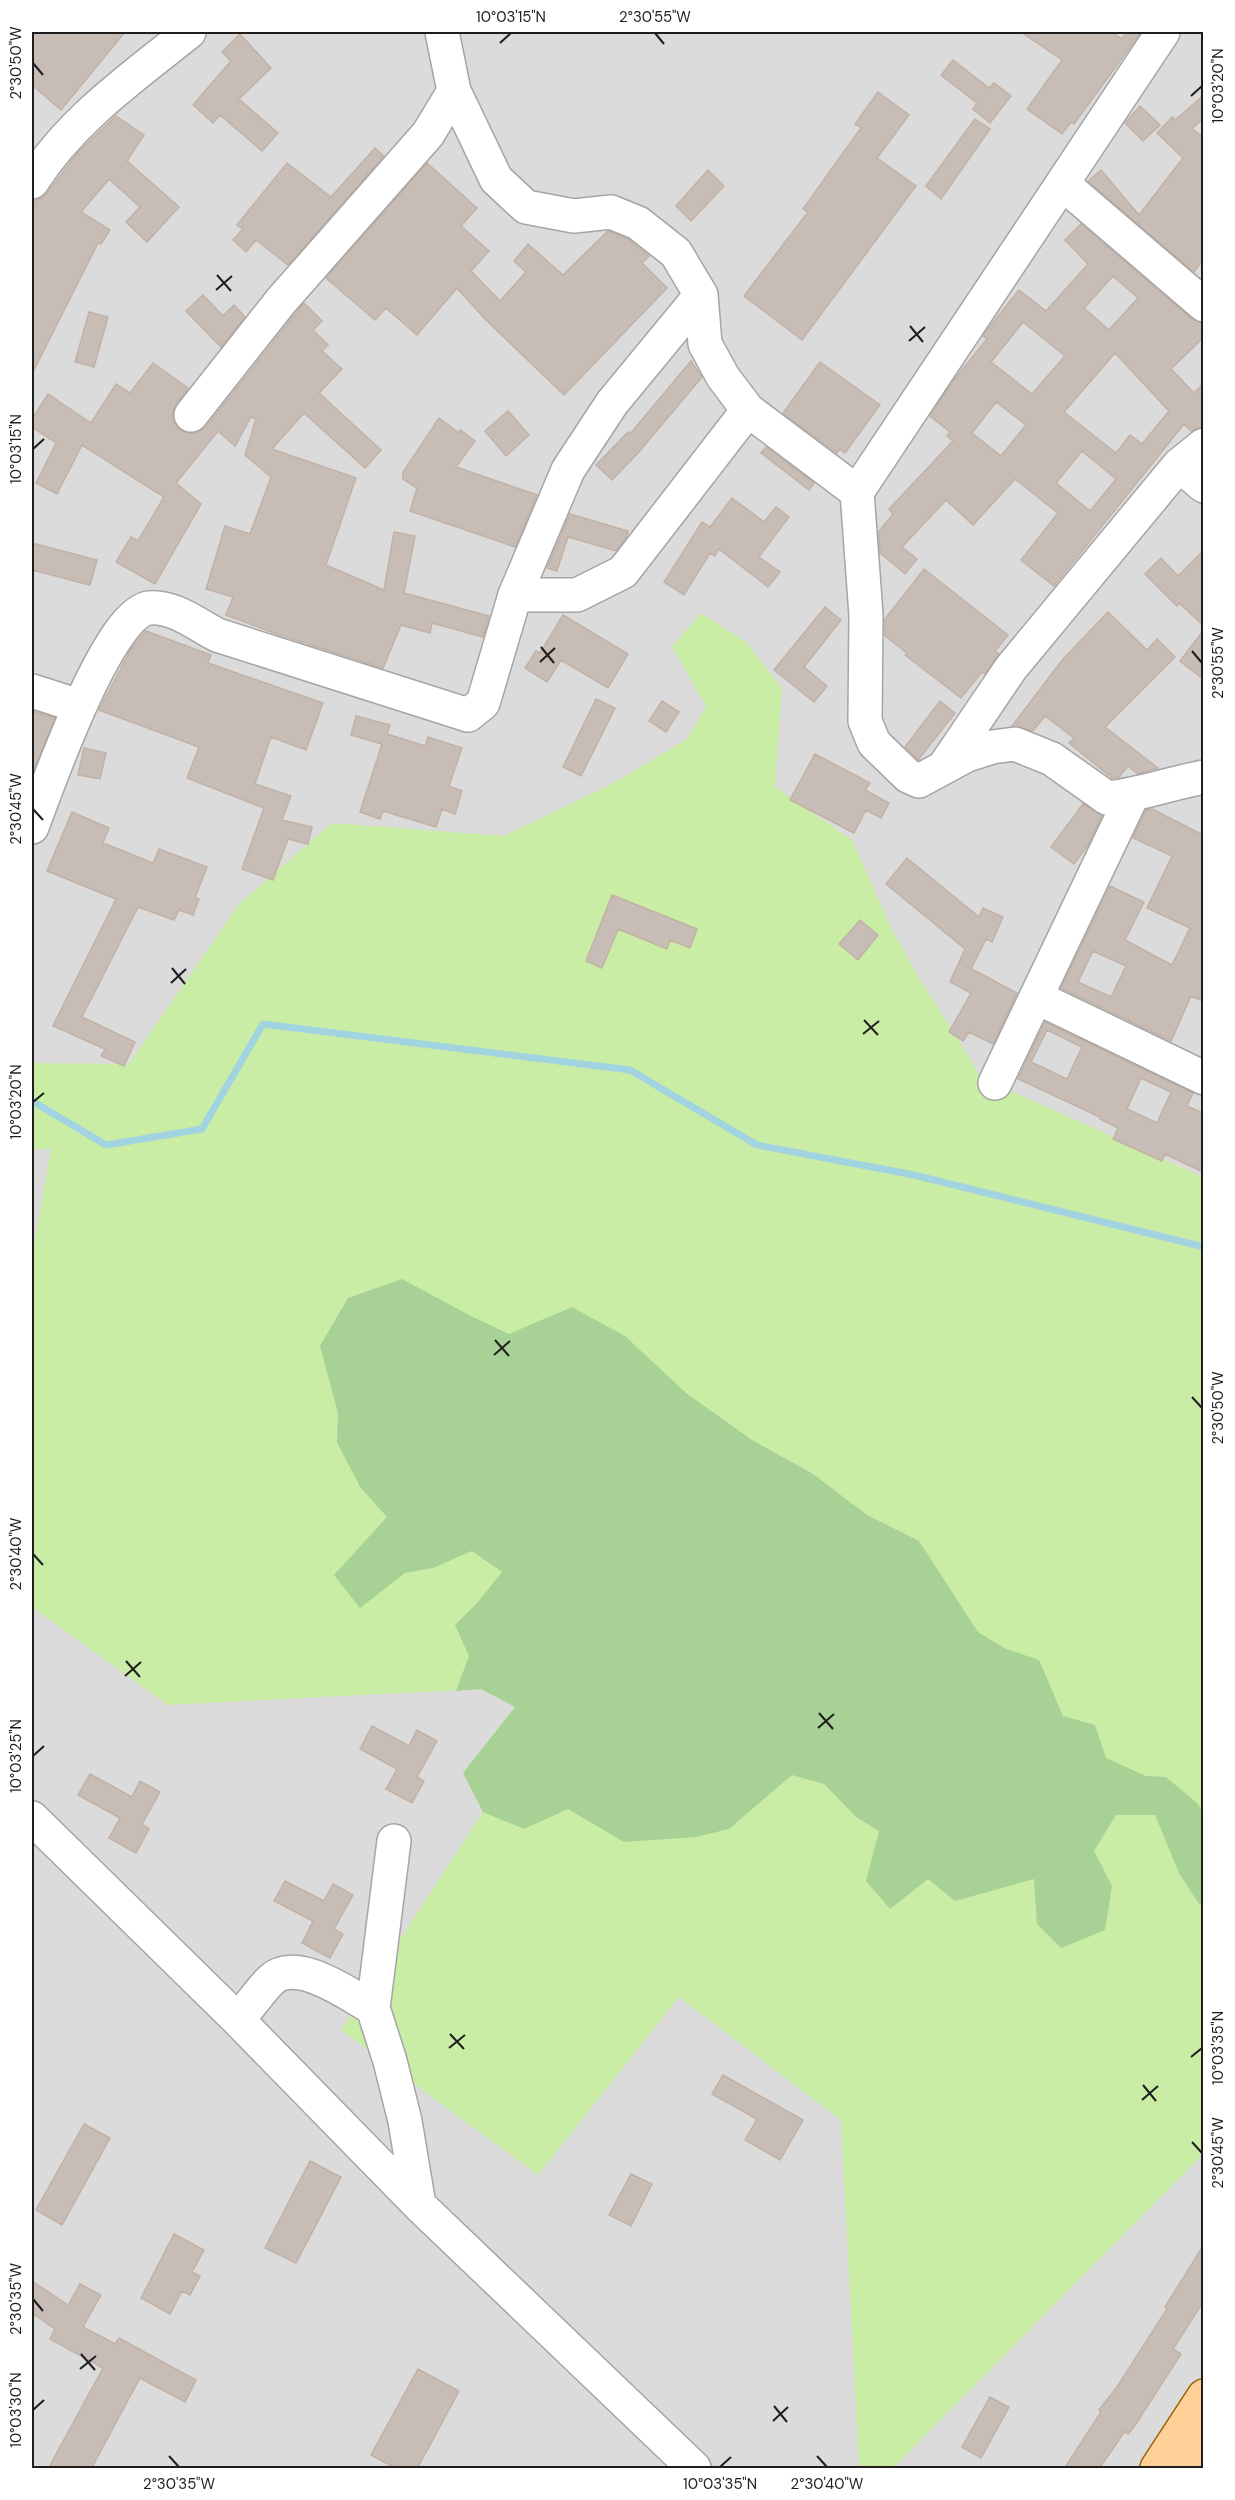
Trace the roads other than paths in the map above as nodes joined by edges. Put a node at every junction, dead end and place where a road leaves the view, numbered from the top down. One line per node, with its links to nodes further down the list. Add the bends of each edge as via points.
1 (189, 32): 5 (street, via 99,105 53,151)
2 (442, 32): 4 (street)
3 (1163, 32): 6 (street)
4 (454, 91): 7 (street, via 496,179 526,207 574,216 611,212 638,223 675,253); 10 (street, via 428,134 281,301)
5 (32, 182)
6 (1063, 184): 8 (street); 13 (street)
7 (700, 295): 9 (street, via 705,344); 14 (street, via 612,403 568,470)
8 (1203, 305)
9 (748, 410): 13 (street); 14 (street, via 623,572 577,595)
10 (191, 415)
11 (1191, 455): 12 (street); 17 (street, via 1011,668)
12 (1203, 486)
13 (857, 492): 17 (street, via 866,615 864,701 868,732 908,776 919,781)
14 (514, 595): 16 (street, via 483,703 468,716 217,635 161,608 148,608 133,616 117,635)
15 (32, 691): 16 (street)
16 (79, 706): 20 (street)
17 (942, 768): 19 (street, via 967,755 1014,744 1052,759 1107,798)
18 (1203, 777): 19 (street)
19 (1132, 796): 21 (street)
20 (32, 827)
21 (1036, 996): 22 (street); 23 (street)
22 (1203, 1078)
23 (994, 1083)
24 (32, 1818): 27 (street)
25 (394, 1841): 26 (street)
26 (373, 2008): 27 (street, via 309,1973 291,1972 273,1978); 28 (street, via 405,2121)
27 (238, 2020): 28 (street)
28 (419, 2205): 31 (street)
29 (1203, 2396): 32 (main road)
30 (1203, 2445): 33 (main road)
31 (694, 2469)
32 (1157, 2469)
33 (1189, 2469)

